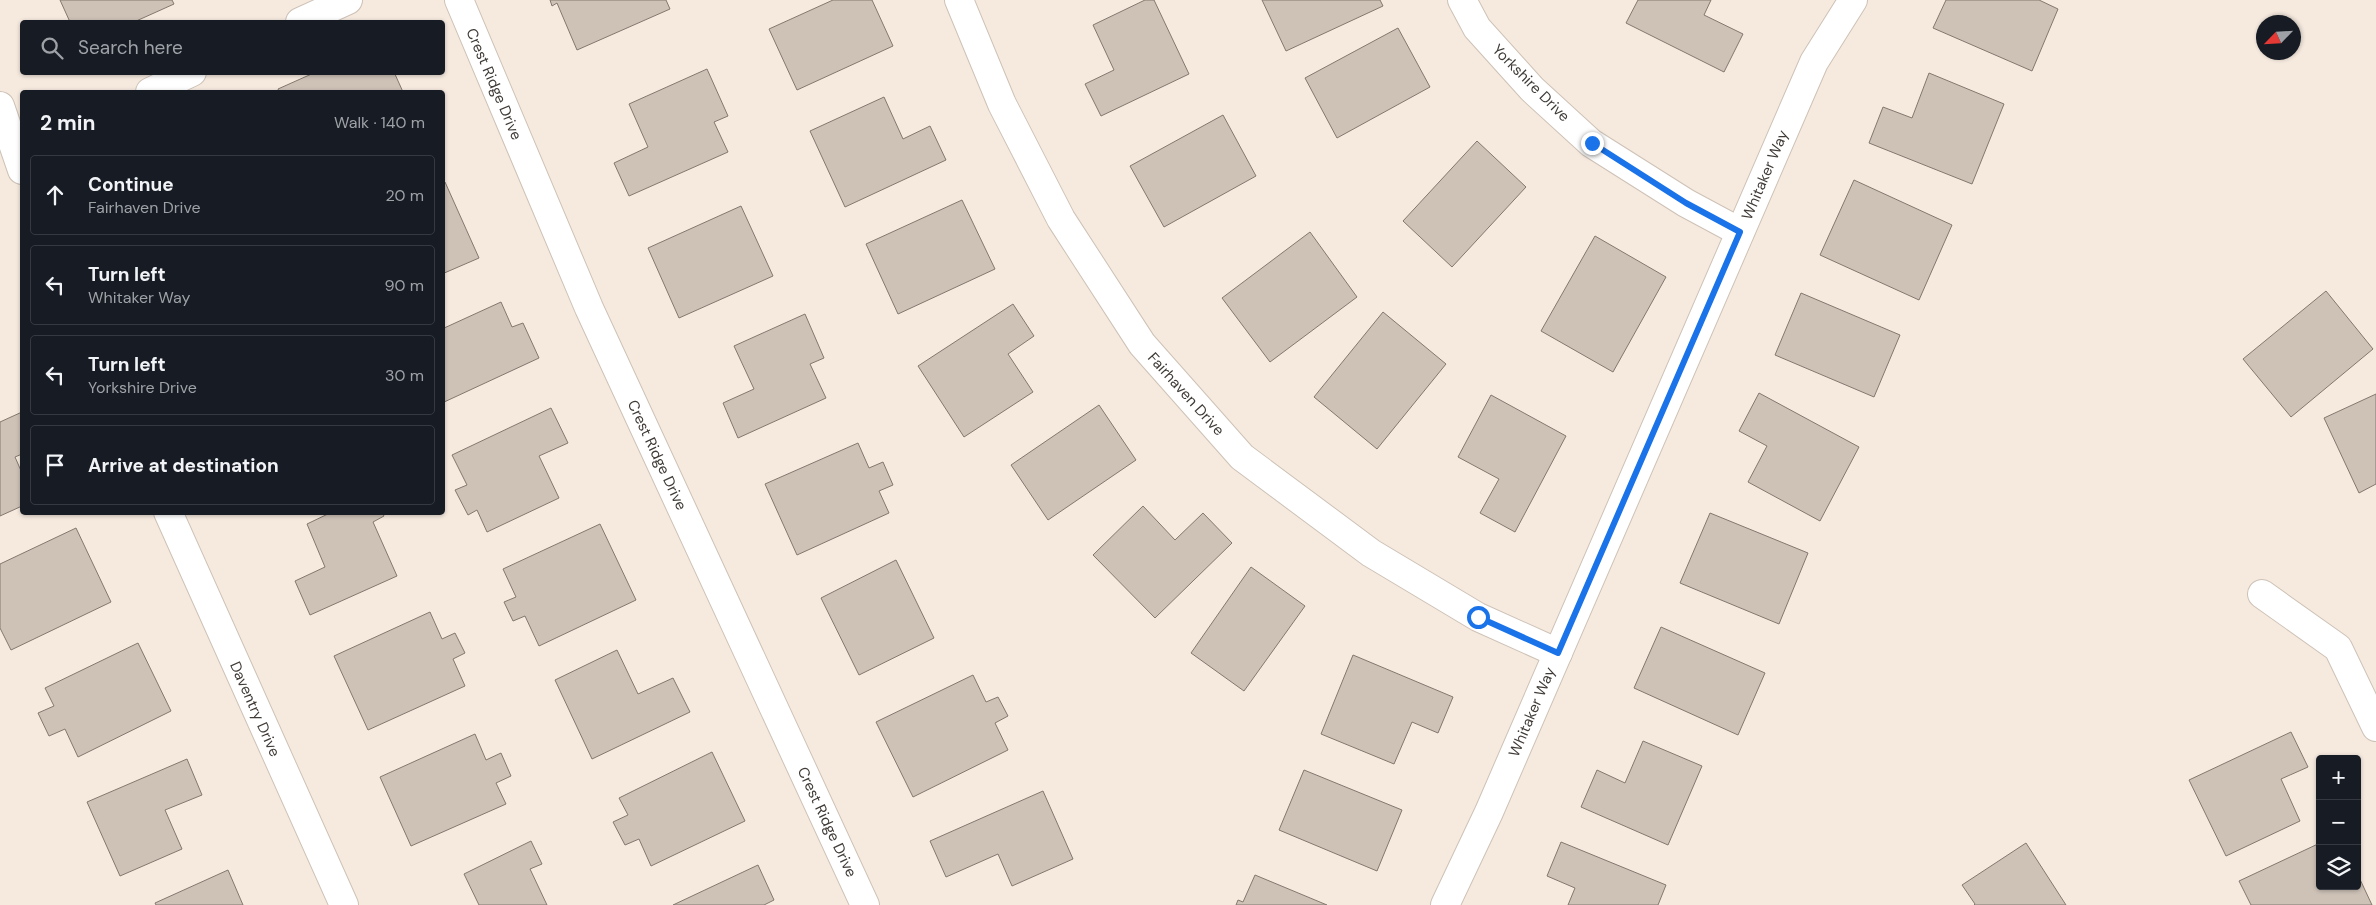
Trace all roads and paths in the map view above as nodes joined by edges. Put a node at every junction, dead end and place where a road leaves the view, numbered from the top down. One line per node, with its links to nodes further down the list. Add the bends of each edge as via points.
1 (348, 0): 6 (street)
2 (459, 0): 17 (street, Crest Ridge Drive, via 590,308)
3 (959, 0): 14 (street, Fairhaven Drive, via 1002,104 1061,219 1142,344 1242,457 1371,553 1478,617)
4 (1462, 0): 11 (street, Yorkshire Drive, via 1477,28 1532,89 1592,143 1686,203)
5 (1852, 0): 11 (street, Whitaker Way, via 1814,62)
6 (304, 20)
7 (186, 75): 8 (street)
8 (154, 90)
9 (0, 106): 10 (street)
10 (20, 159)
11 (1740, 232): 14 (street, Whitaker Way)
12 (169, 515): 16 (street, Daventry Drive)
13 (2262, 594): 15 (street, via 2338,648)
14 (1558, 653): 18 (street, Whitaker Way)
15 (2376, 727)
16 (344, 905)
17 (865, 905)
18 (1446, 905)

